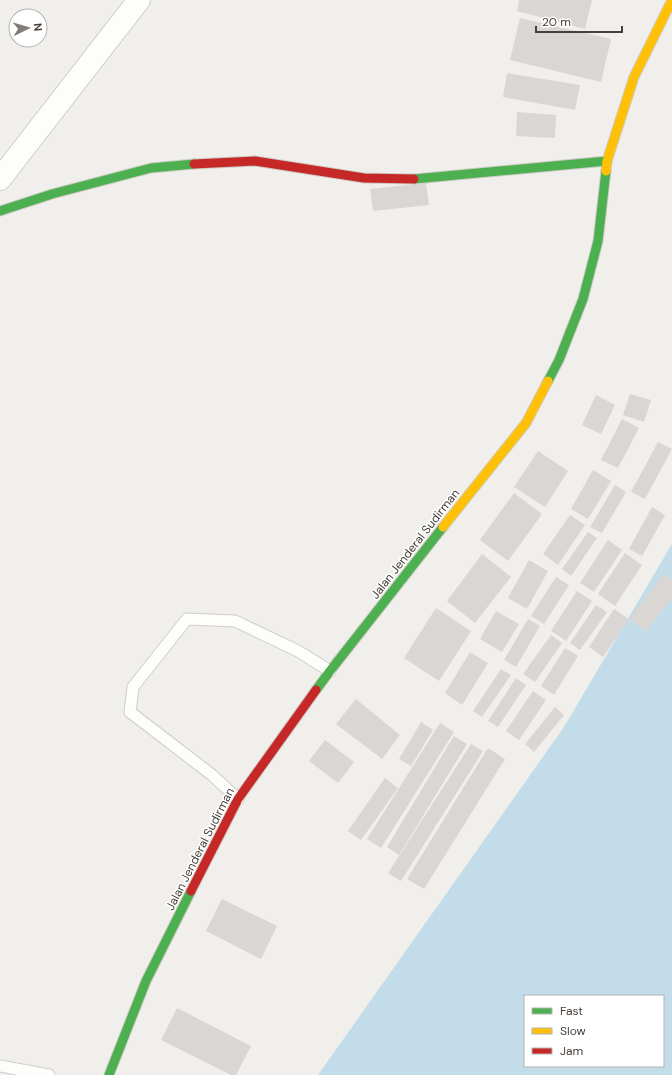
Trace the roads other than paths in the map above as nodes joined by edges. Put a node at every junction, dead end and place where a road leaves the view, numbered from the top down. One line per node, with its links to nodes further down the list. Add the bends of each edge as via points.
1 (139, 0): 4 (street)
2 (672, 0): 3 (main road, Jalan Jenderal Sudirman, via 634,77)
3 (607, 161): 5 (main road, via 413,179 364,178 255,161 185,164 151,168 52,194); 6 (main road, Jalan Jenderal Sudirman, via 598,241 584,299 559,360 526,423)
4 (0, 179)
5 (0, 211)
6 (330, 671): 7 (main road, Jalan Jenderal Sudirman); 7 (lane, via 298,651 235,621 187,619 134,687 130,712 212,775)
7 (238, 799): 10 (main road, Jalan Jenderal Sudirman, via 146,981)
8 (0, 1066): 9 (lane)
9 (49, 1075)
10 (109, 1075)

